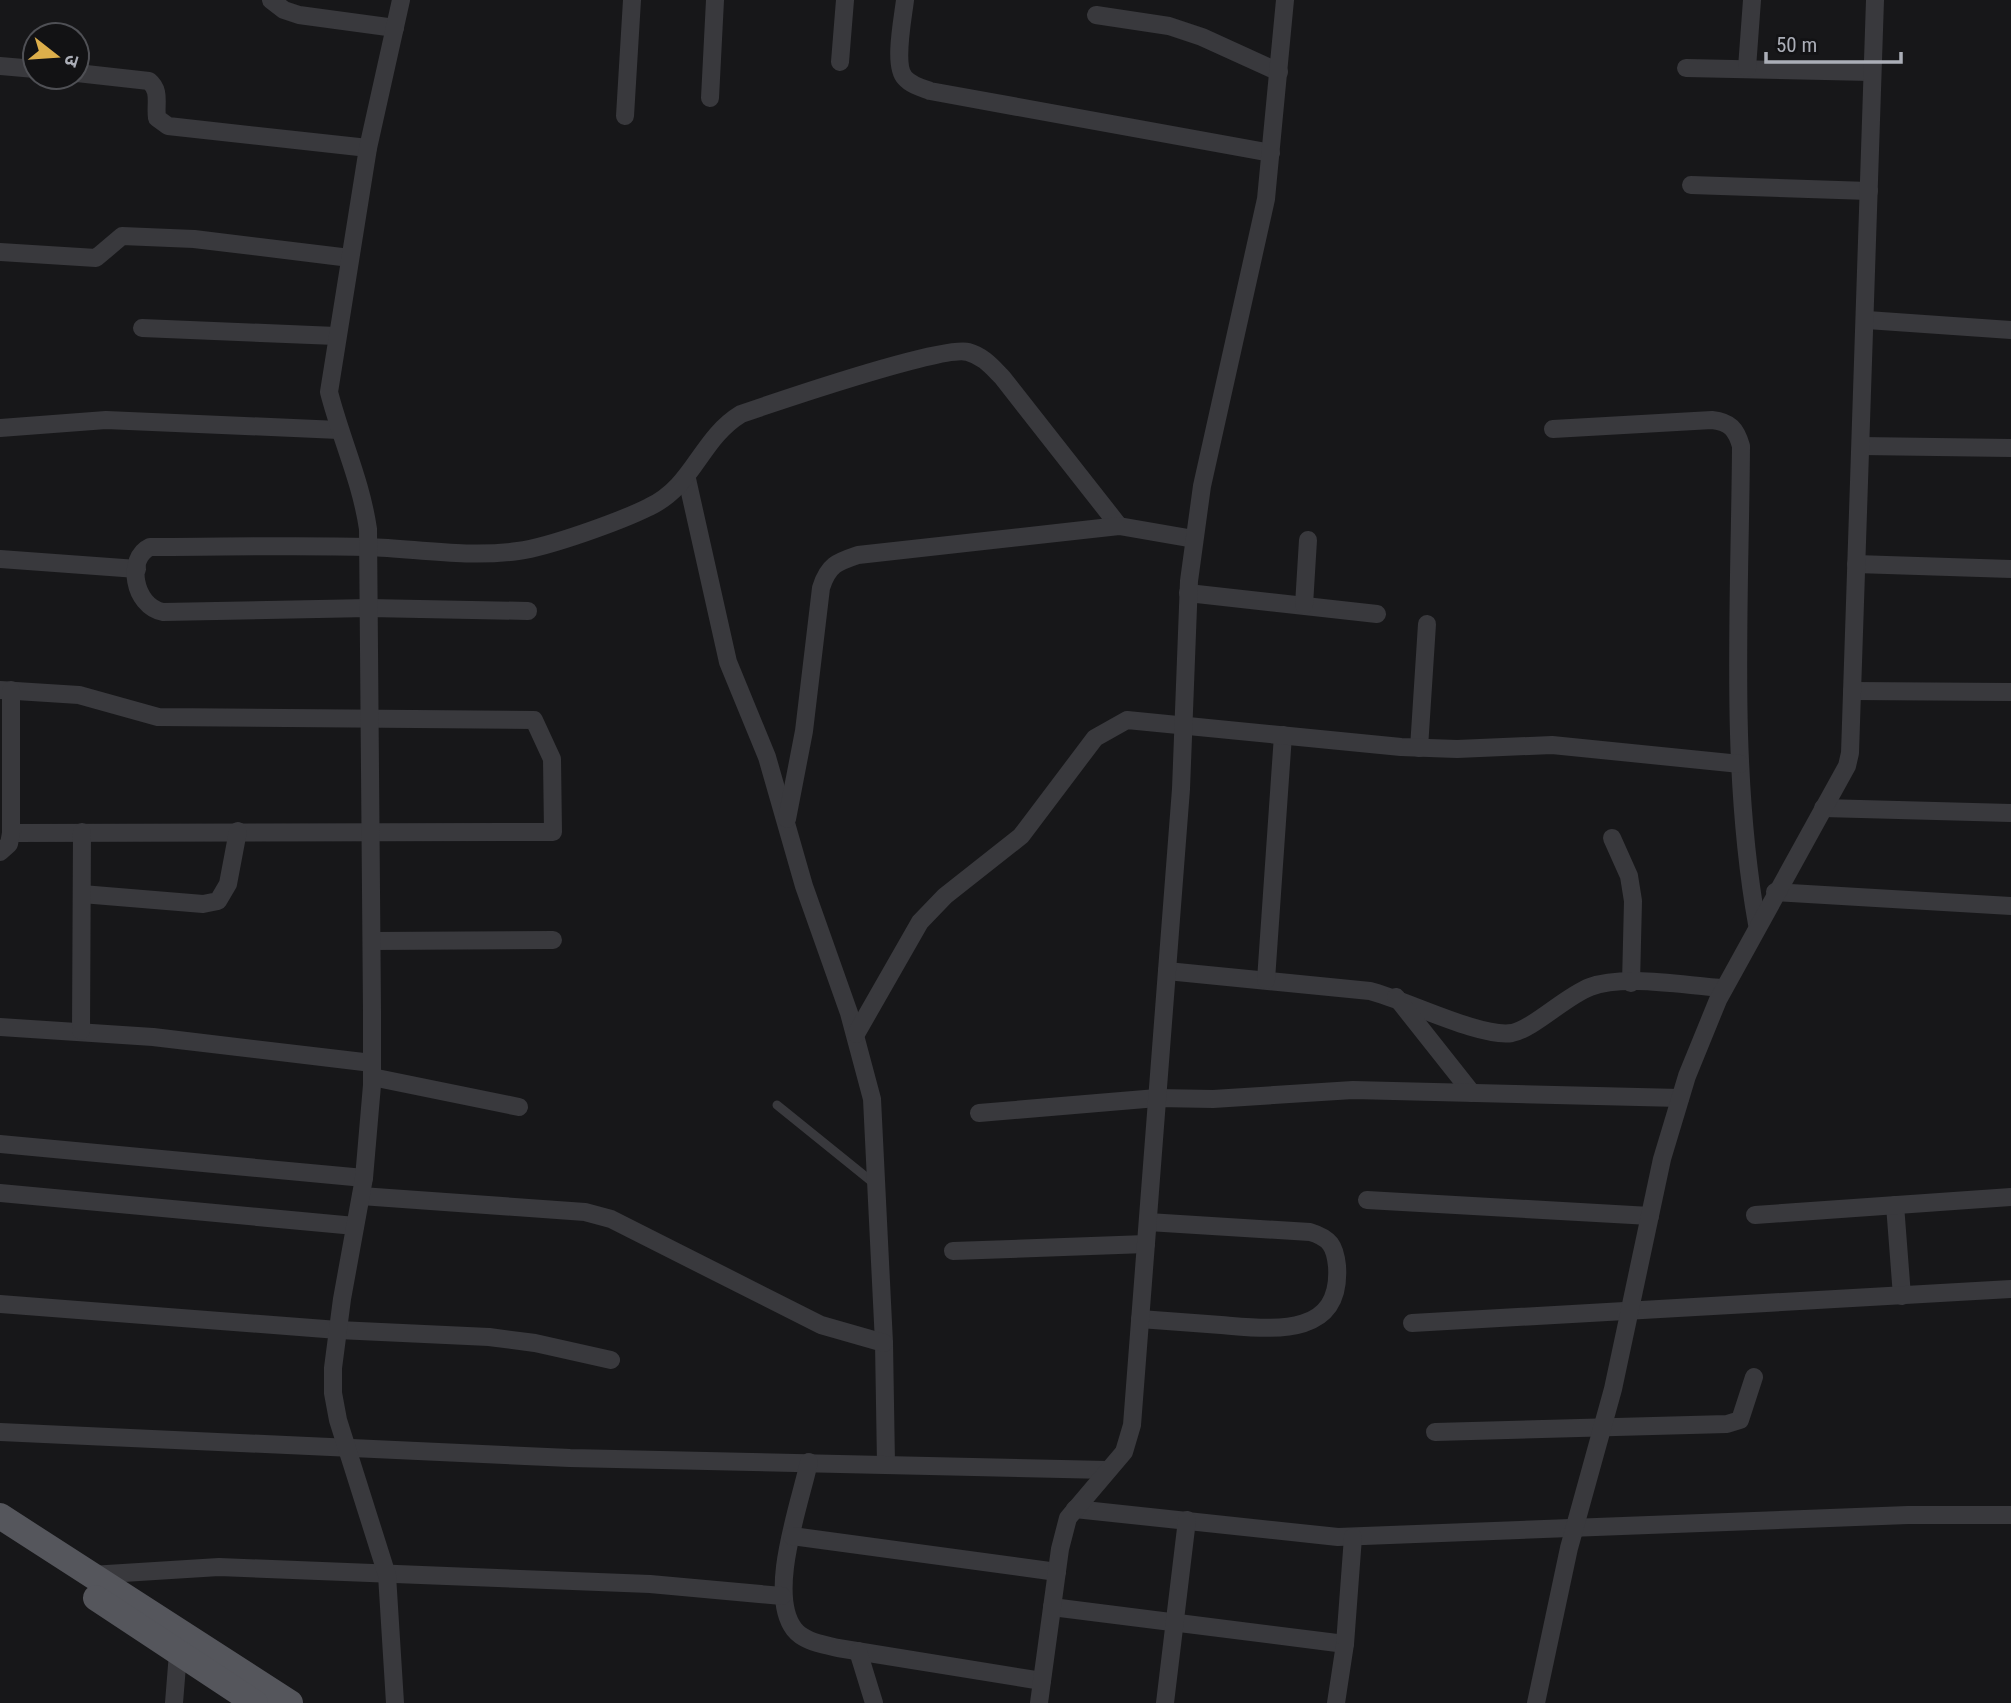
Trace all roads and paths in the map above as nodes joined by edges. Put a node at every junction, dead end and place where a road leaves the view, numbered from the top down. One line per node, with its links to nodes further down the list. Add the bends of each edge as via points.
1 (271, 0): 11 (street, via 299,15)
2 (401, 0): 11 (street)
3 (632, 0): 21 (street)
4 (715, 0): 20 (street)
5 (845, 0): 12 (street)
6 (905, 0): 23 (street, via 898,65 914,85)
7 (1285, 0): 17 (street)
8 (1752, 0): 16 (street)
9 (1875, 0): 18 (street)
10 (1096, 15): 17 (street, via 1180,30)
11 (395, 28): 22 (street)
12 (840, 62)
13 (0, 66): 14 (street)
14 (21, 68)
15 (1686, 68): 16 (street)
16 (1747, 68): 18 (street)
17 (1279, 72): 23 (street)
18 (1871, 72): 25 (street)
19 (91, 75): 22 (street, via 149,81 158,94 157,118 168,126)
20 (710, 98)
21 (625, 116)
22 (368, 148): 27 (street)
23 (1271, 153): 39 (street, via 1266,199)
24 (1691, 185): 25 (street)
25 (1869, 191): 28 (street)
26 (0, 252): 27 (street, via 96,258 122,236)
27 (350, 258): 31 (street)
28 (1867, 320): 30 (street); 35 (street)
29 (142, 328): 31 (street)
30 (2011, 330)
31 (336, 336): 34 (street, via 329,392)
32 (0, 428): 34 (street, via 106,420)
33 (1553, 429): 59 (street, via 1712,419 1725,421 1736,431 1741,446)
34 (339, 430): 41 (street, via 363,496)
35 (1861, 446): 36 (street); 43 (street)
36 (2011, 448)
37 (687, 479): 38 (street, via 706,446 741,414 925,358 967,351 984,359 1002,377); 41 (street, via 649,507 520,551 489,554); 62 (street, via 728,662)
38 (1119, 526): 39 (street); 62 (street, via 858,555 835,562 821,588 804,731)
39 (1194, 539): 46 (street)
40 (1308, 540): 47 (street)
41 (368, 547): 44 (street, via 150,547 140,556); 48 (street)
42 (0, 559): 44 (street)
43 (1856, 564): 45 (street); 53 (street)
44 (137, 569): 48 (street, via 138,593 145,604 163,612)
45 (2011, 569)
46 (1188, 593): 47 (street); 56 (street)
47 (1304, 606): 50 (street)
48 (369, 608): 49 (street); 55 (street)
49 (528, 611)
50 (1377, 614)
51 (1427, 624): 58 (street)
52 (5, 690): 55 (street, via 79,695 158,718); 66 (street)
53 (1852, 691): 54 (street); 60 (street, via 1847,766)
54 (2011, 692)
55 (370, 718): 63 (street); 63 (street, via 534,720 552,759 553,832)
56 (1183, 724): 57 (street); 75 (street); 82 (street, via 1127,720 1095,738 1021,836 945,896 920,922)
57 (1283, 735): 58 (street); 76 (street)
58 (1419, 748): 59 (street, via 1552,745)
59 (1740, 764): 72 (street)
60 (1823, 808): 61 (street); 69 (street)
61 (2011, 813)
62 (787, 821): 82 (street, via 804,886)
63 (370, 830): 64 (street); 74 (street)
64 (238, 831): 65 (street); 70 (street, via 228,884 218,901 204,904)
65 (82, 832): 66 (street); 70 (street)
66 (11, 833): 68 (street, via 9,844)
67 (1612, 838): 77 (street, via 1629,876 1633,901)
68 (0, 852)
69 (1775, 892): 71 (street); 72 (street)
70 (82, 894): 81 (street)
71 (2011, 906)
72 (1757, 924): 78 (street)
73 (553, 940): 74 (street)
74 (372, 941): 83 (street)
75 (1167, 971): 76 (street); 85 (street)
76 (1266, 980): 79 (street)
77 (1631, 983): 78 (street); 79 (street, via 1591,986 1514,1033 1492,1033)
78 (1724, 988): 86 (street)
79 (1396, 997): 84 (street)
80 (0, 1027): 81 (street)
81 (81, 1031): 83 (street)
82 (856, 1034): 92 (street, via 872,1099)
83 (372, 1070): 88 (street); 91 (street)
84 (1472, 1093): 85 (street, via 1353,1090); 86 (street)
85 (1157, 1098): 89 (street); 100 (street)
86 (1680, 1098): 99 (street)
87 (777, 1105): 92 (lane)
88 (519, 1107)
89 (979, 1113)
90 (0, 1144): 91 (street)
91 (364, 1178): 94 (street)
92 (876, 1185): 111 (street)
93 (0, 1193): 101 (street)
94 (361, 1196): 101 (street); 111 (street, via 585,1212 611,1219 821,1325)
95 (2011, 1197): 97 (street)
96 (1367, 1200): 99 (street)
97 (1895, 1205): 98 (street); 105 (street)
98 (1755, 1215)
99 (1650, 1216): 107 (street)
100 (1148, 1222): 102 (street); 108 (street, via 1310,1232 1325,1237 1335,1248 1337,1271 1331,1304 1317,1318 1296,1327)
101 (355, 1226): 110 (street)
102 (1146, 1244): 103 (street); 108 (street)
103 (953, 1251)
104 (2011, 1289): 105 (street)
105 (1902, 1296): 107 (street)
106 (0, 1304): 110 (street)
107 (1630, 1313): 109 (street); 114 (street)
108 (1140, 1319): 120 (street, via 1132,1426 1124,1452)
109 (1412, 1323)
110 (338, 1330): 112 (street, via 489,1337); 117 (street, via 333,1393)
111 (884, 1343): 119 (street)
112 (611, 1360)
113 (1754, 1377): 114 (street, via 1740,1420)
114 (1603, 1426): 116 (street); 125 (street)
115 (0, 1432): 117 (street)
116 (1435, 1432)
117 (347, 1448): 118 (street); 131 (street)
118 (809, 1462): 119 (street); 127 (street)
119 (886, 1464): 120 (street)
120 (1108, 1470): 121 (street)
121 (1075, 1508): 124 (street); 129 (street, via 1068,1518)
122 (2011, 1515): 125 (street, via 1908,1515)
123 (0, 1516): 130 (main road)
124 (1187, 1520): 128 (street); 134 (street)
125 (1574, 1530): 128 (street); 147 (street)
126 (0, 1535): 137 (main road)
127 (792, 1536): 129 (street); 132 (street)
128 (1353, 1537): 135 (street)
129 (1057, 1572): 133 (street)
130 (90, 1575): 131 (street, via 219,1567); 141 (main road)
131 (387, 1575): 132 (street, via 650,1584); 142 (street)
132 (782, 1596): 136 (street, via 796,1631 814,1642)
133 (1052, 1607): 134 (street); 138 (street)
134 (1175, 1623): 135 (street); 145 (street)
135 (1345, 1644): 146 (street)
136 (858, 1651): 138 (street); 143 (street)
137 (178, 1653): 139 (street); 140 (main road)
138 (1042, 1681): 144 (street)
139 (174, 1703)
140 (255, 1703)
141 (290, 1703)
142 (395, 1703)
143 (874, 1703)
144 (1039, 1703)
145 (1165, 1703)
146 (1336, 1703)
147 (1536, 1703)

